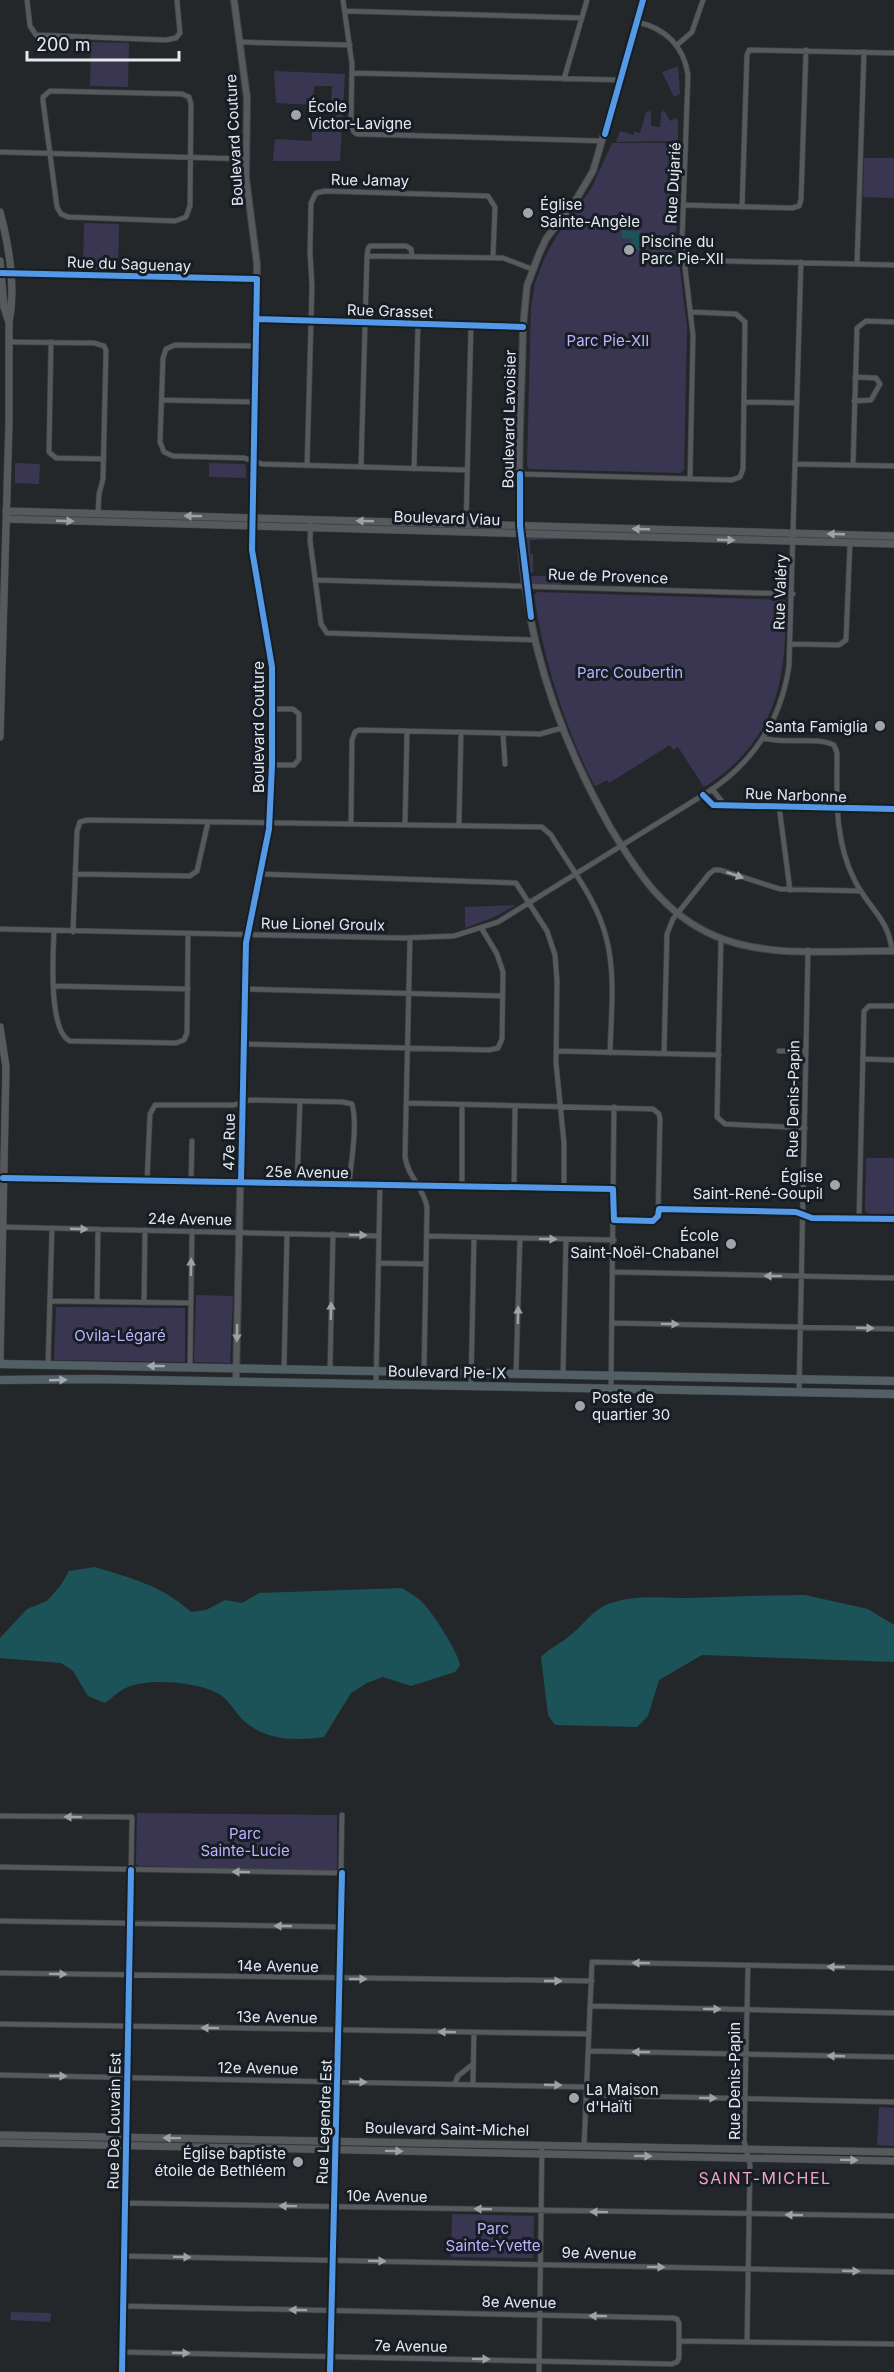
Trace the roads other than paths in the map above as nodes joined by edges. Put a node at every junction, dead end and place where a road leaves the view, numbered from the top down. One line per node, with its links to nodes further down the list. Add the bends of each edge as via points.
1 (27, 0): 2 (street, via 30,26 36,35 166,40 180,33)
2 (177, 0)
3 (234, 0): 11 (street, Boulevard Couture)
4 (343, 0): 8 (street)
5 (587, 0): 9 (street)
6 (643, 0): 10 (street, Boulevard Lavoisier)
7 (703, 0): 13 (street, via 692,32)
8 (345, 11): 9 (street); 12 (street)
9 (582, 18): 18 (street)
10 (637, 22): 13 (street, via 656,28); 19 (street, Boulevard Lavoisier)
11 (240, 42): 12 (street); 24 (street, Boulevard Couture, via 248,120)
12 (350, 45): 17 (street)
13 (677, 45): 25 (street, Rue Dujarié, via 688,75)
14 (806, 50): 15 (street); 26 (street, via 799,206); 26 (street, via 749,50)
15 (864, 52): 16 (street); 34 (street)
16 (894, 53)
17 (353, 73): 18 (street); 20 (street, via 351,125 361,135)
18 (564, 79): 19 (street)
19 (620, 80): 20 (street, Boulevard Lavoisier)
20 (603, 141): 36 (street, Boulevard Lavoisier, via 589,178 546,239)
21 (0, 152): 22 (street)
22 (50, 154): 23 (street); 23 (street, via 57,207 64,216 153,220 180,220 189,212); 23 (street, via 43,101 50,91 182,94 189,97 191,104)
23 (191, 158): 24 (street)
24 (247, 159): 39 (street, Boulevard Couture)
25 (685, 205): 26 (street); 31 (street, Rue Dujarié)
26 (742, 207)
27 (0, 212): 38 (main road)
28 (367, 256): 29 (street); 29 (street, via 370,246 406,246); 44 (street)
29 (412, 256): 30 (street)
30 (493, 257): 36 (street); 42 (street, Rue Jamay, via 495,207 488,196 320,191 311,203)
31 (684, 260): 33 (street); 40 (street, Rue Dujarié)
32 (0, 261): 37 (main road)
33 (801, 262): 34 (street); 57 (street, Rue Valéry)
34 (857, 264): 35 (street)
35 (894, 265)
36 (532, 269): 48 (street, Boulevard Lavoisier)
37 (1, 273): 38 (street, Rue du Saguenay); 43 (main road)
38 (10, 273): 39 (street, Rue du Saguenay); 43 (main road)
39 (257, 279): 41 (street, Boulevard Couture)
40 (692, 312): 56 (street, via 736,314 745,322); 68 (street, Rue Dujarié)
41 (257, 319): 42 (street, Rue Grasset); 51 (street, Boulevard Couture)
42 (312, 320): 44 (street, Rue Grasset); 62 (street)
43 (9, 322): 49 (main road)
44 (365, 322): 46 (street, Rue Grasset); 64 (street)
45 (894, 322): 52 (street, via 859,324)
46 (418, 323): 47 (street, Rue Grasset); 65 (street)
47 (471, 325): 48 (street, Rue Grasset); 66 (street)
48 (523, 327): 67 (street, Boulevard Lavoisier)
49 (10, 342): 50 (street); 70 (main road)
50 (51, 342): 58 (street, via 99,343 106,350); 58 (street, via 49,452 56,458)
51 (256, 346): 53 (street, via 170,346 163,358); 55 (street, Boulevard Couture)
52 (855, 377): 54 (street); 54 (street, via 876,378 880,384 871,400)
53 (162, 400): 55 (street); 59 (street, via 160,442 168,455)
54 (854, 401): 61 (street)
55 (254, 402): 59 (street, Boulevard Couture)
56 (745, 402): 57 (street); 68 (street, via 740,477)
57 (797, 403): 60 (street, Rue Valéry)
58 (104, 459): 69 (street)
59 (253, 461): 62 (street); 71 (street, Boulevard Couture)
60 (795, 464): 61 (street); 76 (street, Rue Valéry)
61 (853, 465): 63 (street)
62 (308, 466): 64 (street)
63 (894, 466)
64 (361, 467): 65 (street)
65 (414, 469): 66 (street)
66 (468, 470): 73 (street)
67 (520, 474): 68 (street); 74 (street, Boulevard Lavoisier)
68 (690, 478)
69 (98, 513): 70 (main road, Boulevard Viau); 71 (main road, Boulevard Viau, one-way to 69)
70 (3, 515): 71 (main road, Boulevard Viau, one-way to 71); 91 (main road)
71 (251, 522): 72 (main road, Boulevard Viau); 86 (street, Boulevard Couture, via 253,567 272,667)
72 (311, 524): 73 (main road, Boulevard Viau, one-way to 72); 75 (main road, Boulevard Viau); 81 (street)
73 (466, 524): 74 (main road, Boulevard Viau); 75 (street)
74 (520, 530): 75 (main road, Boulevard Viau); 76 (main road, Boulevard Viau, one-way to 74); 78 (main road, Boulevard Viau, one-way to 78); 82 (street, Boulevard Lavoisier)
75 (465, 532)
76 (794, 533): 77 (main road, Boulevard Viau, one-way to 76); 78 (street, Rue Valéry)
77 (894, 536)
78 (794, 542): 79 (main road, Boulevard Viau); 83 (street, Rue Valéry)
79 (850, 543): 80 (main road, Boulevard Viau); 85 (street, via 846,640 839,645)
80 (894, 544)
81 (315, 580): 82 (street, Rue de Provence); 84 (street, via 322,628 327,633)
82 (526, 586): 83 (street, Rue de Provence); 84 (street, Boulevard Lavoisier)
83 (793, 594): 85 (street, Rue Valéry)
84 (535, 640): 87 (street, Boulevard Lavoisier)
85 (791, 644): 92 (street, Rue Valéry, via 783,697)
86 (273, 709): 94 (street, Boulevard Couture); 94 (street, via 295,710 299,717 298,762 291,766)
87 (562, 728): 90 (street, via 540,734); 106 (street, Boulevard Lavoisier, via 591,792)
88 (407, 732): 89 (street); 103 (street, via 355,732); 104 (street)
89 (461, 733): 90 (street); 105 (street)
90 (503, 734): 93 (street)
91 (0, 737)
92 (764, 738): 95 (street, Rue Valéry, via 737,770); 99 (street, via 834,745)
93 (505, 764)
94 (272, 765): 102 (street, Boulevard Couture)
95 (712, 789): 96 (street, Rue Valéry); 97 (street, Rue Narbonne)
96 (703, 795): 97 (street, Rue Narbonne, via 713,805); 106 (street, Rue Valéry)
97 (724, 804): 98 (street, Rue Narbonne)
98 (779, 806): 99 (street, Rue Narbonne); 110 (street)
99 (836, 808): 100 (street, Rue Narbonne); 111 (street, via 842,846)
100 (894, 809)
101 (208, 822): 102 (street); 107 (street, via 197,871 190,876); 107 (street, via 80,822)
102 (270, 822): 103 (street); 108 (street, Boulevard Couture)
103 (351, 823): 104 (street)
104 (405, 824): 105 (street)
105 (459, 825): 109 (street, via 545,829)
106 (622, 846): 109 (street, Rue Lionel Groulx); 113 (street, Boulevard Lavoisier, via 646,883)
107 (75, 874): 117 (street)
108 (260, 874): 112 (street, via 512,881); 119 (street, Boulevard Couture)
109 (575, 875): 112 (street, Rue Lionel Groulx); 136 (street, via 597,912 608,942 612,971)
110 (790, 890): 111 (street); 113 (street, one-way to 110, via 714,870)
111 (860, 891): 123 (street, via 886,925)
112 (529, 904): 115 (street, Rue Lionel Groulx); 133 (street, via 547,931 555,955)
113 (677, 914): 121 (street, Boulevard Lavoisier); 137 (street, via 667,934)
114 (0, 929): 116 (street, Rue Lionel Groulx)
115 (482, 929): 120 (street, Rue Lionel Groulx, via 454,936); 128 (street, via 501,962)
116 (54, 931): 117 (street, Rue Lionel Groulx); 124 (street)
117 (73, 932): 118 (street, Rue Lionel Groulx)
118 (188, 934): 119 (street, Rue Lionel Groulx); 125 (street)
119 (248, 935): 120 (street, Rue Lionel Groulx); 126 (street, Boulevard Couture)
120 (410, 938): 127 (street)
121 (721, 938): 122 (street, Boulevard Lavoisier, via 763,948); 138 (street)
122 (808, 950): 123 (street, Boulevard Lavoisier); 135 (street, Rue Denis-Papin)
123 (893, 951)
124 (53, 986): 125 (street); 125 (street, via 60,1029 70,1041 184,1040)
125 (188, 989)
126 (244, 989): 127 (street); 131 (street, Boulevard Couture)
127 (409, 993): 128 (street); 132 (street)
128 (503, 996): 132 (street, via 502,1039 498,1048)
129 (894, 1006): 139 (street, via 866,1008)
130 (0, 1027): 141 (main road)
131 (243, 1044): 132 (street); 143 (street, Boulevard Couture)
132 (408, 1047): 144 (street)
133 (556, 1051): 136 (street); 147 (street)
134 (779, 1051): 135 (street)
135 (806, 1051): 149 (street, Rue Denis-Papin)
136 (610, 1053): 137 (street)
137 (664, 1054): 138 (street)
138 (720, 1055): 149 (street, via 716,1111 720,1122)
139 (863, 1059): 140 (street); 165 (street)
140 (894, 1060)
141 (3, 1067): 151 (main road)
142 (300, 1101): 143 (street); 155 (street); 156 (street, via 352,1104)
143 (242, 1103): 152 (street, via 152,1107); 154 (street, 47e Rue)
144 (407, 1103): 145 (street); 158 (street, via 405,1161)
145 (462, 1105): 146 (street); 159 (street)
146 (515, 1106): 147 (street); 160 (street)
147 (561, 1106): 148 (street); 161 (street)
148 (614, 1107): 162 (street); 163 (street, via 657,1111)
149 (805, 1128): 164 (street, Rue Denis-Papin)
150 (192, 1141): 153 (street)
151 (2, 1179): 152 (street, 25e Avenue); 168 (main road)
152 (147, 1181): 153 (street, 25e Avenue)
153 (191, 1181): 154 (street, 25e Avenue)
154 (241, 1182): 155 (street, 25e Avenue); 173 (street, 47e Rue)
155 (297, 1184): 156 (street, 25e Avenue)
156 (349, 1184): 157 (street, 25e Avenue)
157 (380, 1185): 158 (street, 25e Avenue); 176 (street)
158 (417, 1185): 159 (street, 25e Avenue); 177 (street, via 426,1202)
159 (462, 1186): 160 (street, 25e Avenue)
160 (514, 1187): 161 (street, 25e Avenue)
161 (564, 1188): 162 (street, 25e Avenue)
162 (613, 1189): 166 (street)
163 (658, 1209): 164 (street); 166 (street, via 657,1219 650,1222)
164 (804, 1215): 165 (street); 185 (street, Rue Denis-Papin)
165 (859, 1219): 167 (street)
166 (614, 1220): 181 (street)
167 (894, 1220)
168 (1, 1227): 169 (street, 24e Avenue); 194 (main road)
169 (52, 1228): 170 (street, 24e Avenue, one-way to 170); 187 (street)
170 (98, 1229): 171 (street, 24e Avenue); 188 (street)
171 (145, 1230): 172 (street, 24e Avenue); 189 (street)
172 (192, 1231): 173 (street, 24e Avenue); 190 (street, one-way to 172)
173 (239, 1232): 174 (street, 24e Avenue); 197 (street, 47e Rue, one-way to 197)
174 (287, 1234): 175 (street, 24e Avenue); 198 (street)
175 (333, 1234): 176 (street, 24e Avenue, one-way to 176); 199 (street, one-way to 175)
176 (379, 1236): 182 (street)
177 (427, 1236): 178 (street); 183 (street)
178 (474, 1238): 179 (street); 202 (street)
179 (520, 1238): 180 (street, one-way to 180); 203 (street, one-way to 179)
180 (566, 1239): 181 (street); 204 (street)
181 (614, 1240): 184 (street)
182 (379, 1263): 183 (street); 200 (street)
183 (426, 1264): 201 (street)
184 (613, 1272): 185 (street, one-way to 184); 191 (street)
185 (802, 1276): 186 (street); 192 (street, Rue Denis-Papin)
186 (894, 1278)
187 (50, 1301): 188 (street); 195 (street)
188 (97, 1301): 189 (street)
189 (144, 1303): 190 (street)
190 (191, 1303): 196 (street)
191 (612, 1323): 192 (street, one-way to 192); 205 (street)
192 (801, 1327): 193 (street, one-way to 193); 206 (street, Rue Denis-Papin)
193 (894, 1329)
194 (0, 1362): 195 (main road, Boulevard Pie-IX)
195 (48, 1365): 196 (main road, Boulevard Pie-IX, one-way to 195)
196 (190, 1367): 197 (main road, Boulevard Pie-IX)
197 (236, 1368): 198 (main road, Boulevard Pie-IX); 209 (street, 47e Rue)
198 (284, 1369): 199 (main road, Boulevard Pie-IX)
199 (330, 1370): 200 (main road, Boulevard Pie-IX)
200 (376, 1371): 201 (main road, Boulevard Pie-IX); 210 (street)
201 (424, 1372): 202 (main road, Boulevard Pie-IX)
202 (471, 1373): 203 (main road, Boulevard Pie-IX); 211 (street)
203 (516, 1374): 204 (main road, Boulevard Pie-IX)
204 (563, 1375): 205 (main road, Boulevard Pie-IX)
205 (611, 1376): 206 (main road, Boulevard Pie-IX); 212 (street)
206 (800, 1379): 208 (main road, Boulevard Pie-IX); 213 (street, Rue Denis-Papin)
207 (0, 1380): 209 (main road, Boulevard Pie-IX, one-way to 209)
208 (894, 1381)
209 (236, 1382): 210 (main road, Boulevard Pie-IX)
210 (376, 1384): 211 (main road, Boulevard Pie-IX)
211 (471, 1386): 212 (main road, Boulevard Pie-IX)
212 (610, 1389): 213 (main road, Boulevard Pie-IX)
213 (799, 1393): 214 (main road, Boulevard Pie-IX)
214 (894, 1394)
215 (342, 1815): 219 (street, Rue Legendre Est)
216 (0, 1816): 218 (street, Rue De Louvain Est, one-way to 216, via 132,1817)
217 (0, 1867): 218 (street)
218 (131, 1870): 219 (street, one-way to 218); 221 (street, Rue De Louvain Est)
219 (342, 1874): 222 (street, Rue Legendre Est)
220 (0, 1921): 221 (street)
221 (130, 1923): 222 (street, one-way to 221); 226 (street, Rue De Louvain Est)
222 (341, 1927): 227 (street, Rue Legendre Est)
223 (748, 1965): 224 (street, one-way to 223); 228 (street, one-way to 228, via 592,1962); 230 (street, Rue Denis-Papin)
224 (894, 1968)
225 (0, 1973): 226 (street, 14e Avenue, one-way to 226)
226 (129, 1975): 227 (street, 14e Avenue); 233 (street, Rue De Louvain Est)
227 (340, 1979): 228 (street, 14e Avenue, one-way to 228); 234 (street, Rue Legendre Est)
228 (592, 1981): 229 (street)
229 (591, 2007): 230 (street, one-way to 230); 236 (street)
230 (746, 2010): 231 (street); 238 (street, Rue Denis-Papin)
231 (894, 2013)
232 (0, 2024): 233 (street, 13e Avenue)
233 (128, 2026): 234 (street, 13e Avenue, one-way to 233); 242 (street, Rue De Louvain Est)
234 (338, 2030): 235 (street, 13e Avenue, one-way to 234); 243 (street, Rue Legendre Est)
235 (474, 2032): 236 (street, 13e Avenue); 240 (street)
236 (589, 2034): 237 (street)
237 (589, 2051): 238 (street, one-way to 237); 246 (street)
238 (746, 2055): 239 (street, one-way to 238); 248 (street, Rue Denis-Papin)
239 (894, 2057)
240 (473, 2064): 244 (street); 245 (street)
241 (0, 2074): 242 (street, 12e Avenue, one-way to 242)
242 (128, 2077): 243 (street, 12e Avenue); 251 (street, Rue De Louvain Est)
243 (337, 2081): 244 (street, 12e Avenue, one-way to 244); 252 (street, Rue Legendre Est)
244 (455, 2083): 245 (street, 12e Avenue)
245 (473, 2083): 246 (street, 12e Avenue, one-way to 246)
246 (587, 2086): 247 (street)
247 (586, 2096): 248 (street, one-way to 248); 256 (street)
248 (745, 2099): 249 (street); 257 (street, Rue Denis-Papin)
249 (894, 2102)
250 (0, 2135): 251 (main road, Boulevard Saint-Michel)
251 (126, 2137): 252 (main road, Boulevard Saint-Michel, one-way to 251); 255 (street, Rue De Louvain Est)
252 (336, 2141): 254 (main road, Boulevard Saint-Michel); 258 (street, Rue Legendre Est)
253 (0, 2144): 255 (main road, Boulevard Saint-Michel)
254 (542, 2145): 256 (main road, Boulevard Saint-Michel); 260 (street)
255 (126, 2146): 258 (main road, Boulevard Saint-Michel); 263 (street, Rue De Louvain Est)
256 (584, 2146): 257 (main road, Boulevard Saint-Michel)
257 (746, 2149): 259 (main road, Boulevard Saint-Michel); 261 (street, Rue Denis-Papin)
258 (335, 2150): 260 (main road, Boulevard Saint-Michel, one-way to 260); 264 (street, Rue Legendre Est)
259 (894, 2152)
260 (542, 2154): 261 (main road, Boulevard Saint-Michel, one-way to 261); 265 (street)
261 (748, 2158): 262 (main road, Boulevard Saint-Michel, one-way to 262); 266 (street, Rue Denis-Papin)
262 (894, 2161)
263 (125, 2203): 264 (street, 10e Avenue, one-way to 263); 268 (street, Rue De Louvain Est)
264 (334, 2206): 265 (street, 10e Avenue, one-way to 264); 269 (street, Rue Legendre Est)
265 (541, 2210): 266 (street, 10e Avenue, one-way to 265); 270 (street)
266 (750, 2215): 267 (street, 10e Avenue, one-way to 266); 271 (street, Rue Denis-Papin)
267 (894, 2216)
268 (124, 2256): 269 (street, 9e Avenue, one-way to 269); 273 (street, Rue De Louvain Est)
269 (332, 2260): 270 (street, 9e Avenue, one-way to 270); 274 (street, Rue Legendre Est)
270 (540, 2264): 271 (street, 9e Avenue, one-way to 271); 275 (street)
271 (748, 2269): 272 (street, 9e Avenue, one-way to 272); 277 (street, Rue Denis-Papin)
272 (894, 2272)
273 (123, 2306): 274 (street, 8e Avenue, one-way to 273); 279 (street, Rue De Louvain Est)
274 (331, 2311): 275 (street, 8e Avenue); 280 (street, Rue Legendre Est)
275 (540, 2314): 276 (street, 8e Avenue, one-way to 275, via 679,2323 673,2318); 281 (street)
276 (679, 2341): 277 (street); 281 (street, 7e Avenue, via 678,2360 672,2364)
277 (747, 2342): 278 (street)
278 (894, 2344)
279 (122, 2352): 280 (street, 7e Avenue, one-way to 280); 282 (street, Rue De Louvain Est)
280 (330, 2357): 281 (street, 7e Avenue, one-way to 281); 283 (street, Rue Legendre Est)
281 (539, 2361): 284 (street)
282 (122, 2372)
283 (330, 2372)
284 (539, 2372)

